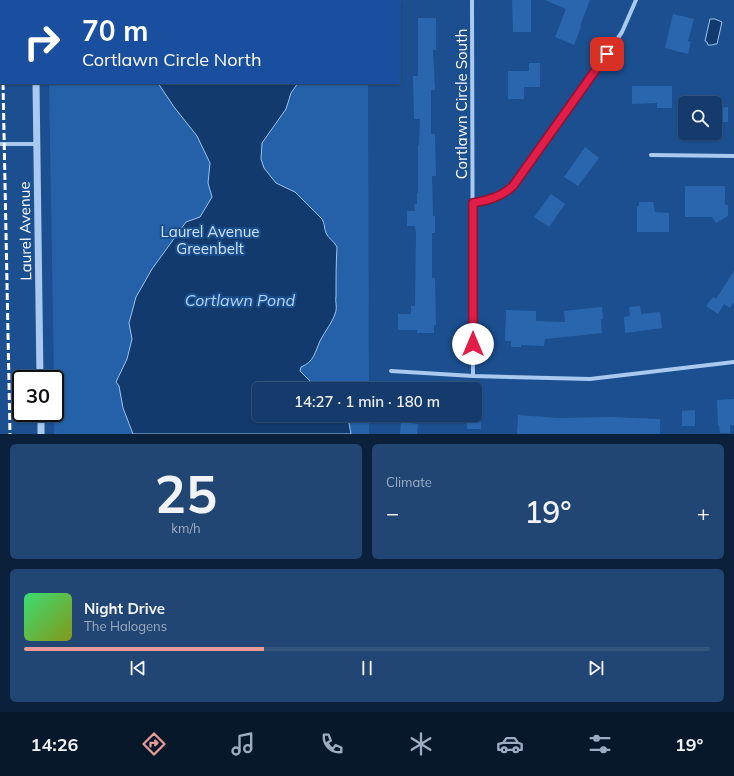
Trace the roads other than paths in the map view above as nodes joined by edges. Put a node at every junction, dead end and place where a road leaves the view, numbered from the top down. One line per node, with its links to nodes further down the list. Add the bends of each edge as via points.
1 (472, 0): 8 (street, Cortlawn Circle South)
2 (636, 0): 8 (street, via 622,32 513,186 492,199)
3 (36, 84): 5 (street, Laurel Avenue)
4 (0, 144): 5 (street)
5 (37, 144): 10 (street, Laurel Avenue)
6 (651, 155): 7 (street)
7 (734, 156)
8 (473, 203): 12 (street, Cortlawn Circle South)
9 (734, 362): 12 (street, via 590,379)
10 (40, 370)
11 (391, 371): 12 (street)
12 (473, 376)
13 (41, 422): 14 (street)
14 (41, 434)

